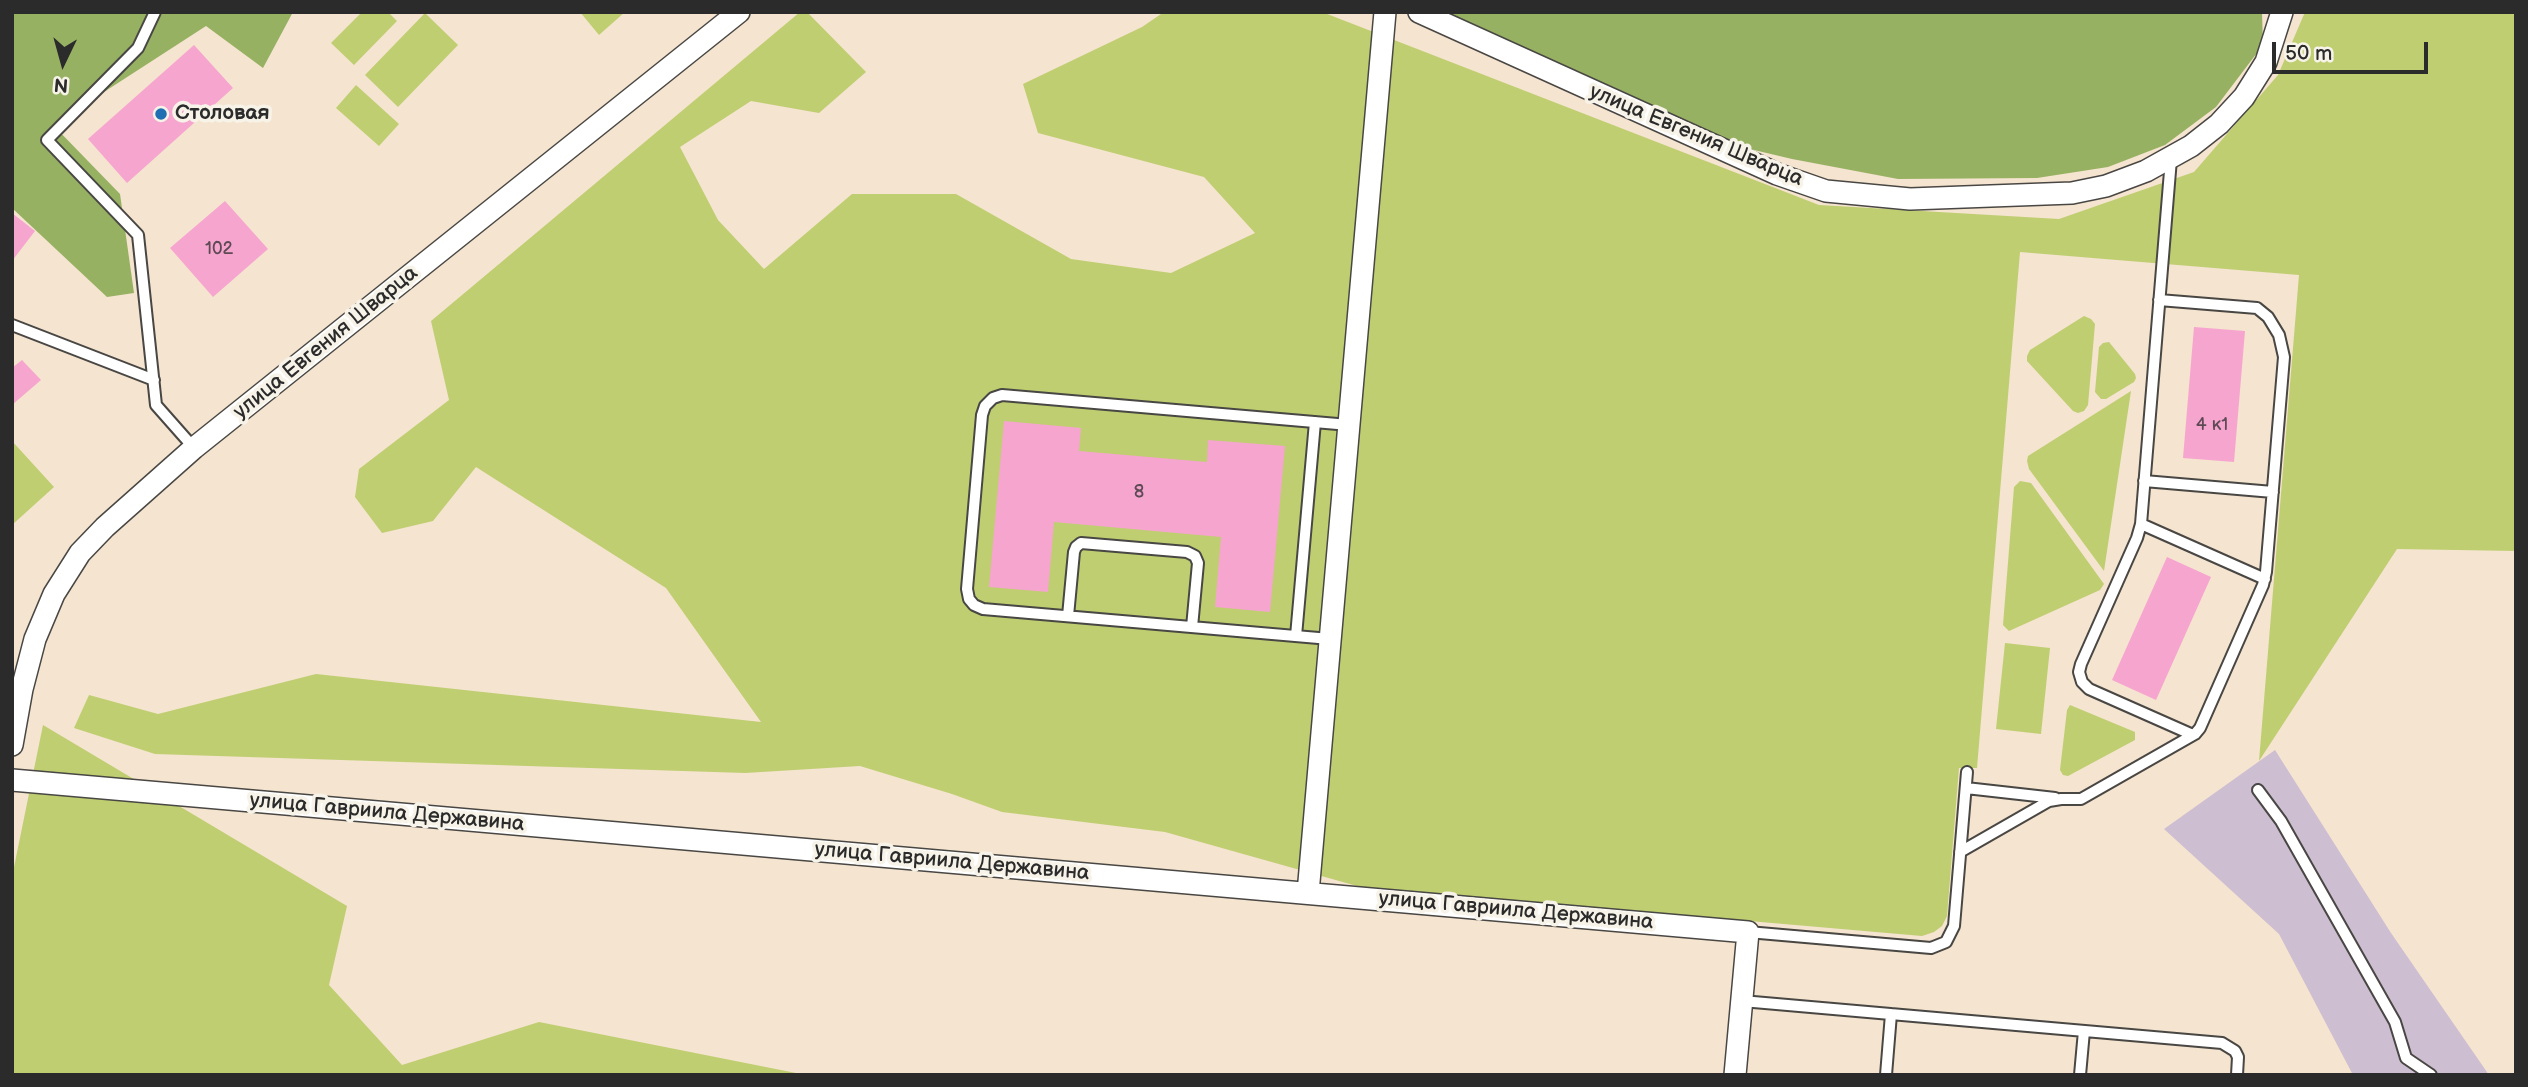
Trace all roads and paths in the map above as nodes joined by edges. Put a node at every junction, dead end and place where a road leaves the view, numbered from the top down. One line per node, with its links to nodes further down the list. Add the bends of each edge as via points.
1 (155, 12): 9 (lane, via 138,48 47,140 138,235)
2 (739, 12): 12 (street, улица Евгения Шварца)
3 (1385, 12): 11 (street)
4 (1419, 12): 6 (street, улица Евгения Шварца, via 1777,174 1826,191 1910,199 2072,193 2106,186)
5 (2281, 12): 6 (street, улица Евгения Шварца, via 2266,62 2244,97 2219,124)
6 (2171, 159): 7 (lane)
7 (2159, 300): 13 (lane); 14 (lane, via 2258,308 2274,326 2284,357)
8 (12, 325): 9 (lane)
9 (154, 380): 12 (lane, via 156,405)
10 (1315, 422): 11 (lane); 17 (lane, via 1002,395 993,398 982,415 969,599 983,609); 19 (lane)
11 (1349, 425): 20 (street)
12 (194, 448): 22 (street, улица Евгения Шварца, via 97,536 54,594 35,639)
13 (2144, 481): 14 (lane); 15 (lane)
14 (2273, 492): 16 (lane)
15 (2141, 524): 16 (lane); 21 (lane, via 2081,664 2080,677 2089,689)
16 (2264, 579): 21 (lane)
17 (1068, 616): 18 (lane); 18 (lane, via 1074,552 1081,543 1187,552 1198,563)
18 (1192, 627): 19 (lane)
19 (1296, 636): 20 (lane)
20 (1330, 639): 29 (street)
21 (2193, 735): 27 (lane, via 2081,799)
22 (12, 745)
23 (1968, 772): 25 (lane)
24 (12, 780): 29 (street, улица Гавриила Державина)
25 (1966, 788): 27 (lane); 28 (lane)
26 (2258, 790): 38 (lane, via 2281,821 2395,1021 2406,1058)
27 (2061, 799): 28 (lane)
28 (1960, 852): 30 (lane, via 1954,926 1941,945 1931,948)
29 (1308, 893): 30 (street, улица Гавриила Державина)
30 (1748, 932): 31 (street)
31 (1742, 1001): 32 (lane); 34 (street)
32 (1891, 1014): 33 (lane); 35 (lane)
33 (2084, 1031): 36 (lane); 37 (lane, via 2222,1043 2238,1057)
34 (1735, 1075)
35 (1886, 1075)
36 (2080, 1075)
37 (2237, 1075)
38 (2431, 1075)

